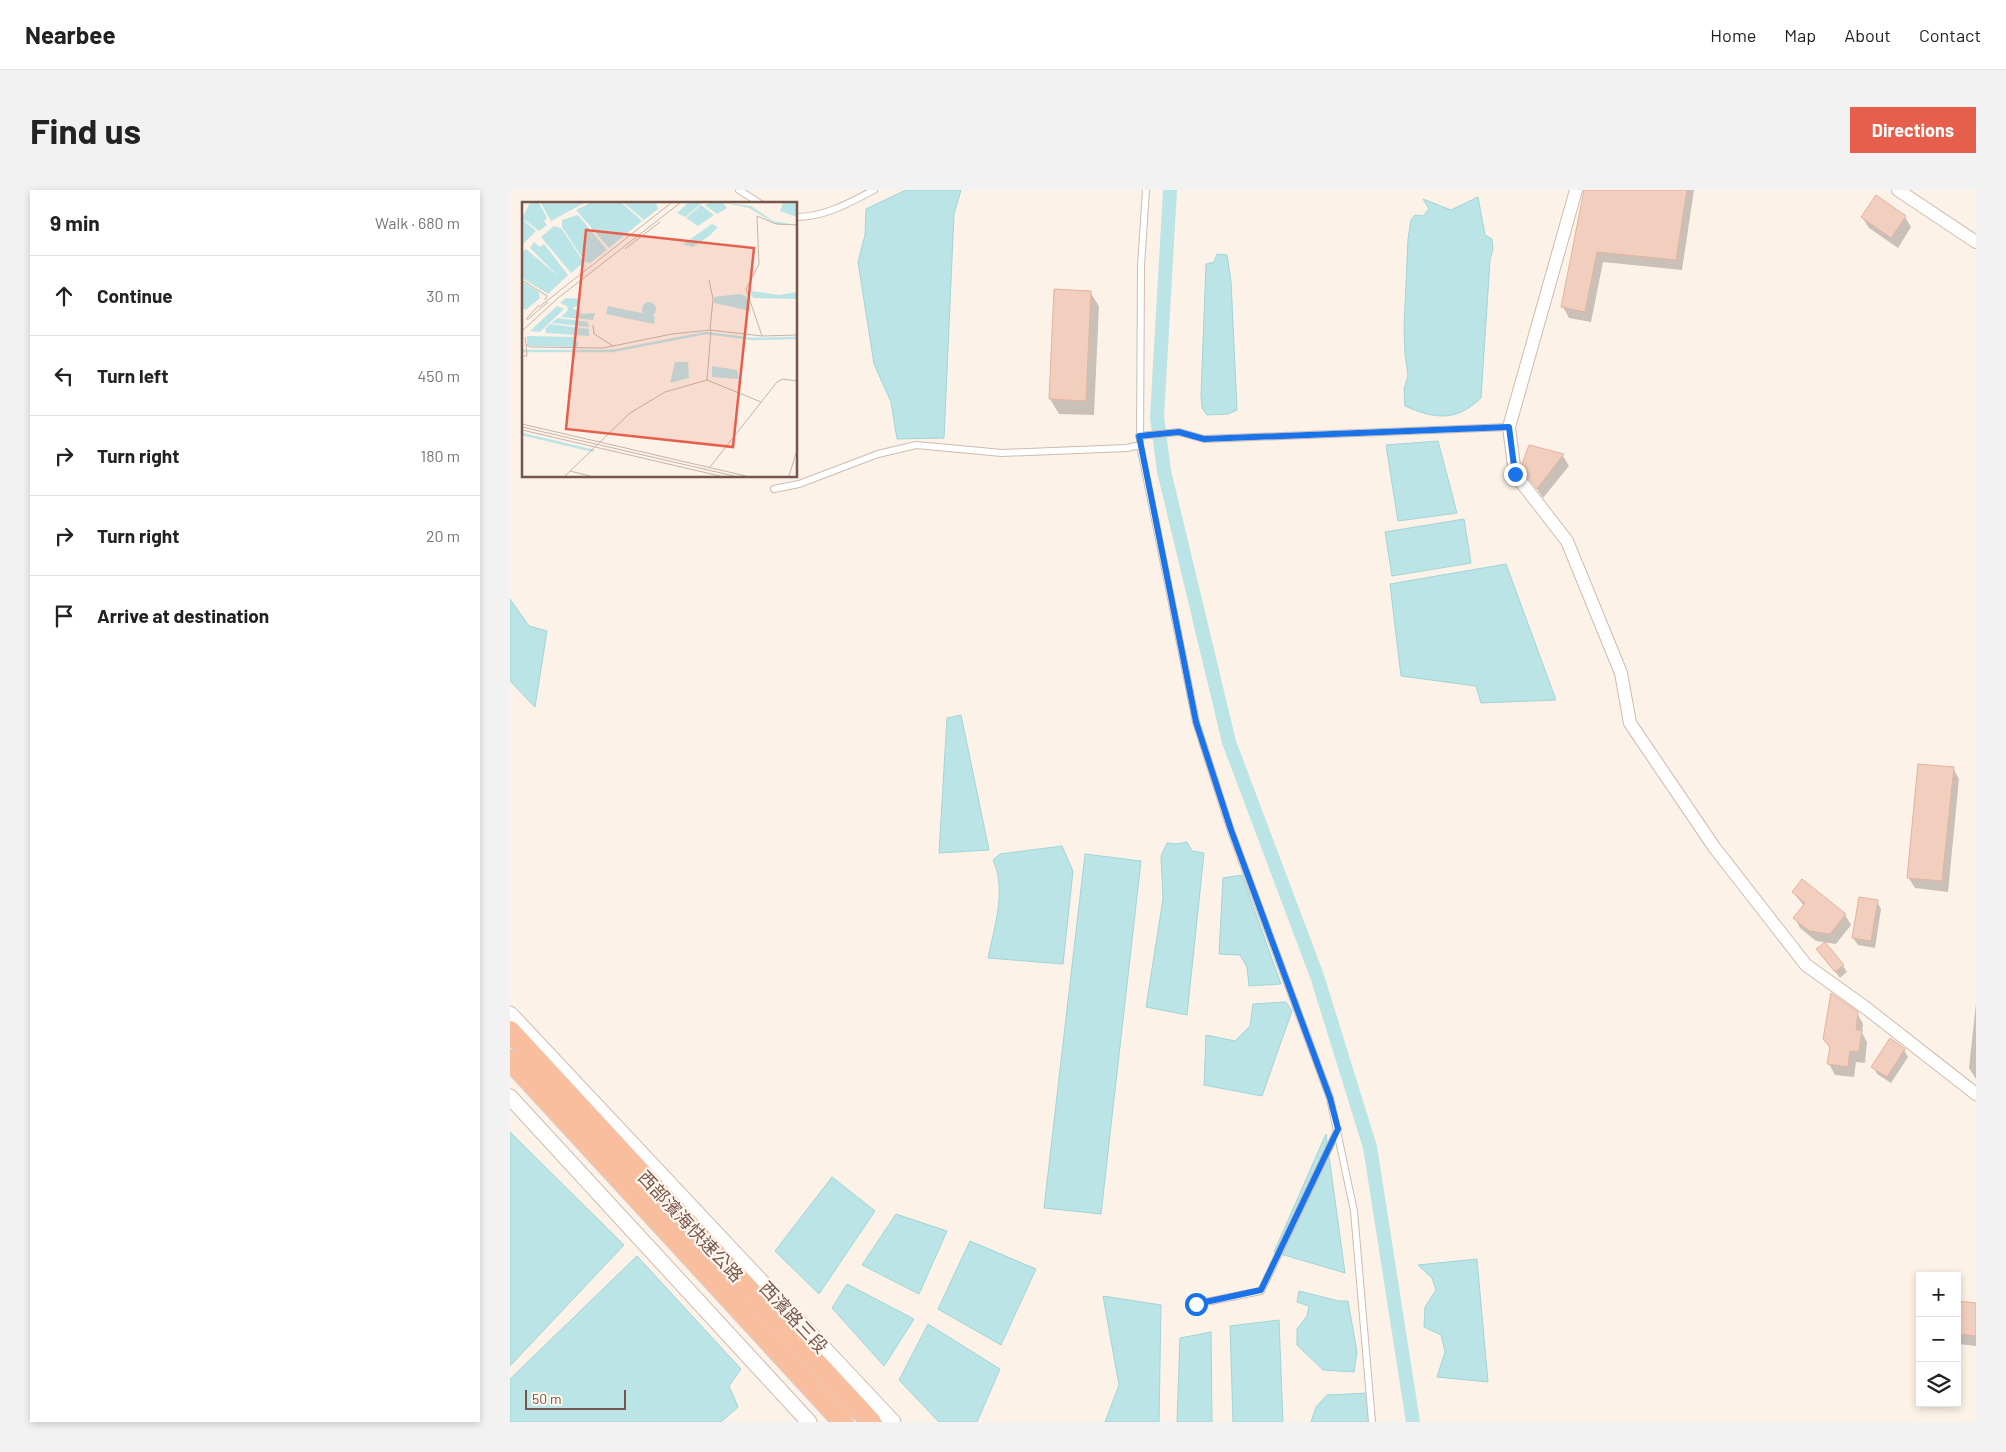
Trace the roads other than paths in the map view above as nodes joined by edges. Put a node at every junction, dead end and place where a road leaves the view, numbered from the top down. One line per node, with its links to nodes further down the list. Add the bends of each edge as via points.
1 (739, 190): 6 (lane)
2 (874, 190): 7 (lane, via 812,217)
3 (1146, 190): 10 (lane, via 1141,266)
4 (1576, 190): 9 (street)
5 (1898, 190): 8 (street)
6 (758, 202)
7 (798, 217)
8 (1976, 242)
9 (1509, 427): 10 (lane, via 1204,439 1179,432); 16 (street, via 1515,474 1567,541 1621,673 1630,723 1714,847 1806,965)
10 (1139, 436): 11 (lane)
11 (1140, 445): 12 (lane, via 1002,453 916,445 878,454 799,484); 18 (lane, via 1196,722 1231,830 1330,1098)
12 (774, 490)
13 (510, 1014): 23 (street, 西濱路三段)
14 (510, 1031): 22 (highway, 西部濱海快速公路)
15 (510, 1060): 21 (highway, 西部濱海快速公路)
16 (1976, 1094)
17 (510, 1097): 20 (street)
18 (1338, 1129): 19 (lane, via 1261,1290); 24 (lane, via 1354,1211)
19 (1196, 1304)
20 (810, 1422)
21 (843, 1422)
22 (871, 1422)
23 (893, 1422)
24 (1372, 1422)

